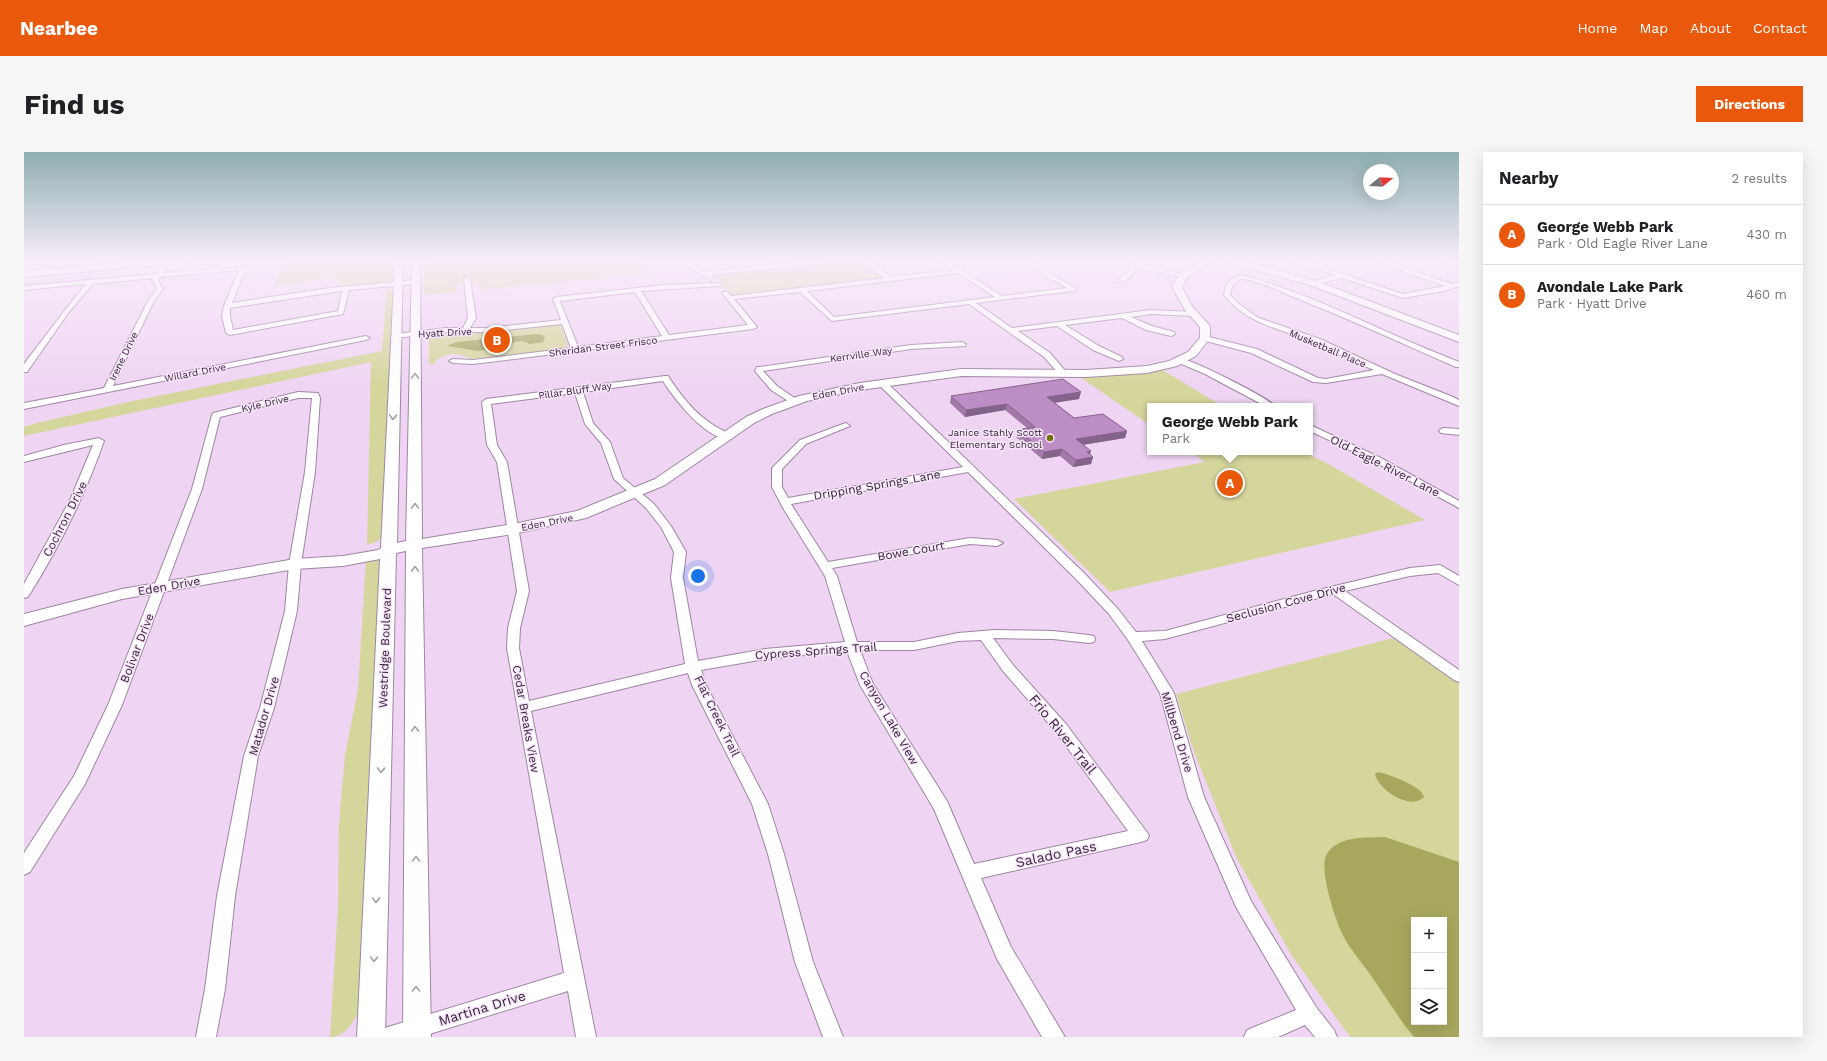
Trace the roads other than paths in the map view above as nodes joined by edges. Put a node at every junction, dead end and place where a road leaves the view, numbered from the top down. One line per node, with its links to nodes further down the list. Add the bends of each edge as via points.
1 (75, 301): 39 (street)
2 (151, 301): 43 (street, Irene Drive)
3 (229, 301): 19 (street)
4 (258, 301): 19 (street)
5 (343, 301): 19 (street, via 341,313 230,333 226,316)
6 (397, 301): 28 (main road, Westridge Boulevard)
7 (416, 301): 26 (main road)
8 (470, 301): 24 (street, via 472,318)
9 (557, 301): 22 (street)
10 (644, 301): 30 (street)
11 (731, 301): 30 (street, Sheridan Street Frisco, via 753,328)
12 (814, 301): 18 (street, via 832,318)
13 (975, 301): 18 (street)
14 (1184, 301): 20 (main road)
15 (1232, 301): 40 (street, Musketball Place, via 1246,314 1258,320 1315,340)
16 (1313, 301): 38 (street, Musketball Place)
17 (1361, 301): 32 (main road)
18 (970, 302): 25 (street)
19 (227, 306)
20 (1193, 314): 21 (street, via 1151,312); 31 (main road, via 1204,326)
21 (1122, 315): 23 (street); 27 (street, via 1149,328)
22 (564, 322): 24 (street, Hyatt Drive); 34 (street)
23 (1058, 324): 25 (street); 35 (street)
24 (464, 330): 26 (street, Hyatt Drive)
25 (1012, 330): 41 (street, via 1047,355)
26 (416, 333): 28 (street, Hyatt Drive); 64 (main road, one-way to 26)
27 (1171, 334)
28 (396, 336): 65 (main road, Westridge Boulevard, one-way to 65)
29 (366, 338): 43 (street, Willard Drive)
30 (667, 338): 34 (street, Sheridan Street Frisco)
31 (1205, 338): 36 (main road, Eden Drive, via 1191,355); 40 (street, via 1254,351 1316,380 1326,382)
32 (1459, 339)
33 (962, 344): 46 (street, Kerrville Way, via 911,347 760,369 771,385)
34 (575, 349): 37 (street, Sheridan Street Frisco, via 473,362)
35 (1119, 359)
36 (1180, 360): 41 (main road, Eden Drive, via 1125,372); 48 (street)
37 (453, 361)
38 (1459, 365)
39 (24, 370)
40 (1383, 371): 49 (street, Musketball Place)
41 (1063, 373): 42 (main road, Eden Drive, via 970,372)
42 (882, 383): 46 (main road, Eden Drive, via 831,391); 58 (street, Millbend Drive)
43 (107, 389): 50 (street, Willard Drive)
44 (578, 390): 47 (street, Pillar Bluff Way); 56 (street, Pillar Bluff Way, via 665,378 683,406 715,432); 59 (street, Flat Creek Trail, via 589,424 605,442 619,479)
45 (315, 395): 51 (street, Kyle Drive, via 298,395); 66 (street, Matador Drive, via 310,472)
46 (793, 401): 56 (main road, Eden Drive, via 765,412)
47 (486, 402): 62 (street, Cedar Breaks View, via 492,445 502,462)
48 (1265, 403)
49 (1459, 403)
50 (24, 406)
51 (216, 415): 69 (street, Bolivar Drive, via 197,489)
52 (846, 426): 60 (street, Canyon Lake View, via 803,442 778,468 777,487)
53 (1313, 429): 61 (street, Old Eagle River Lane, via 1370,456)
54 (1444, 431): 55 (street)
55 (1459, 432)
56 (727, 436): 59 (main road, Eden Drive, via 660,482)
57 (24, 459): 71 (street, Cochron Drive, via 99,441 89,472 44,562)
58 (969, 469): 60 (street, Dripping Springs Lane); 74 (street, Millbend Drive, via 1113,611)
59 (634, 494): 62 (main road, Eden Drive, via 581,516); 77 (street, Flat Creek Trail, via 650,506 666,526 680,552 677,578)
60 (785, 502): 67 (street, Canyon Lake View)
61 (1459, 506)
62 (513, 529): 64 (main road, Eden Drive); 79 (street, Cedar Breaks View, via 523,591 514,628 513,648)
63 (997, 543): 67 (street, Bowe Court, via 970,541)
64 (414, 545): 65 (main road, Eden Drive); 85 (main road, one-way to 64)
65 (389, 549): 66 (main road, Eden Drive, via 383,554); 87 (main road, Westridge Boulevard, one-way to 87)
66 (295, 564): 69 (main road, Eden Drive); 86 (street, Matador Drive, via 291,611 268,708 251,756 226,896)
67 (825, 566): 76 (street, Canyon Lake View, via 831,576)
68 (1459, 581): 70 (street, Seclusion Cove Drive, via 1440,570 1410,572)
69 (160, 587): 72 (main road, Eden Drive, via 81,604); 81 (street, Bolivar Drive, via 115,705 80,780)
70 (1335, 590): 74 (street, Seclusion Cove Drive, via 1166,635); 78 (street)
71 (24, 594)
72 (24, 620)
73 (984, 635): 75 (street, Cypress Springs Trail, via 1053,635); 76 (street, Cypress Springs Trail, via 958,637 914,646); 80 (street, Frio River Trail, via 1008,668 1061,728)
74 (1133, 638): 84 (street, Millbend Drive, via 1167,694 1196,797 1245,907)
75 (1089, 639)
76 (852, 646): 77 (street, Cypress Springs Trail, via 765,654); 82 (street, Canyon Lake View, via 867,685 941,806)
77 (693, 667): 79 (street, Cypress Springs Trail); 90 (street, Flat Creek Trail, via 699,685 760,804 804,962)
78 (1459, 677)
79 (523, 708): 83 (street, Cedar Breaks View)
80 (1141, 835): 82 (street, Salado Pass)
81 (24, 867)
82 (970, 873): 91 (street, Canyon Lake View, via 1004,953)
83 (575, 979): 85 (street, Martina Drive); 89 (street, Cedar Breaks View)
84 (1309, 1014): 92 (street); 93 (street, Millbend Drive)
85 (416, 1033): 88 (street, Martina Drive)
86 (206, 1037)
87 (371, 1037)
88 (388, 1037)
89 (586, 1037)
90 (833, 1037)
91 (1055, 1037)
92 (1254, 1037)
93 (1328, 1037)

